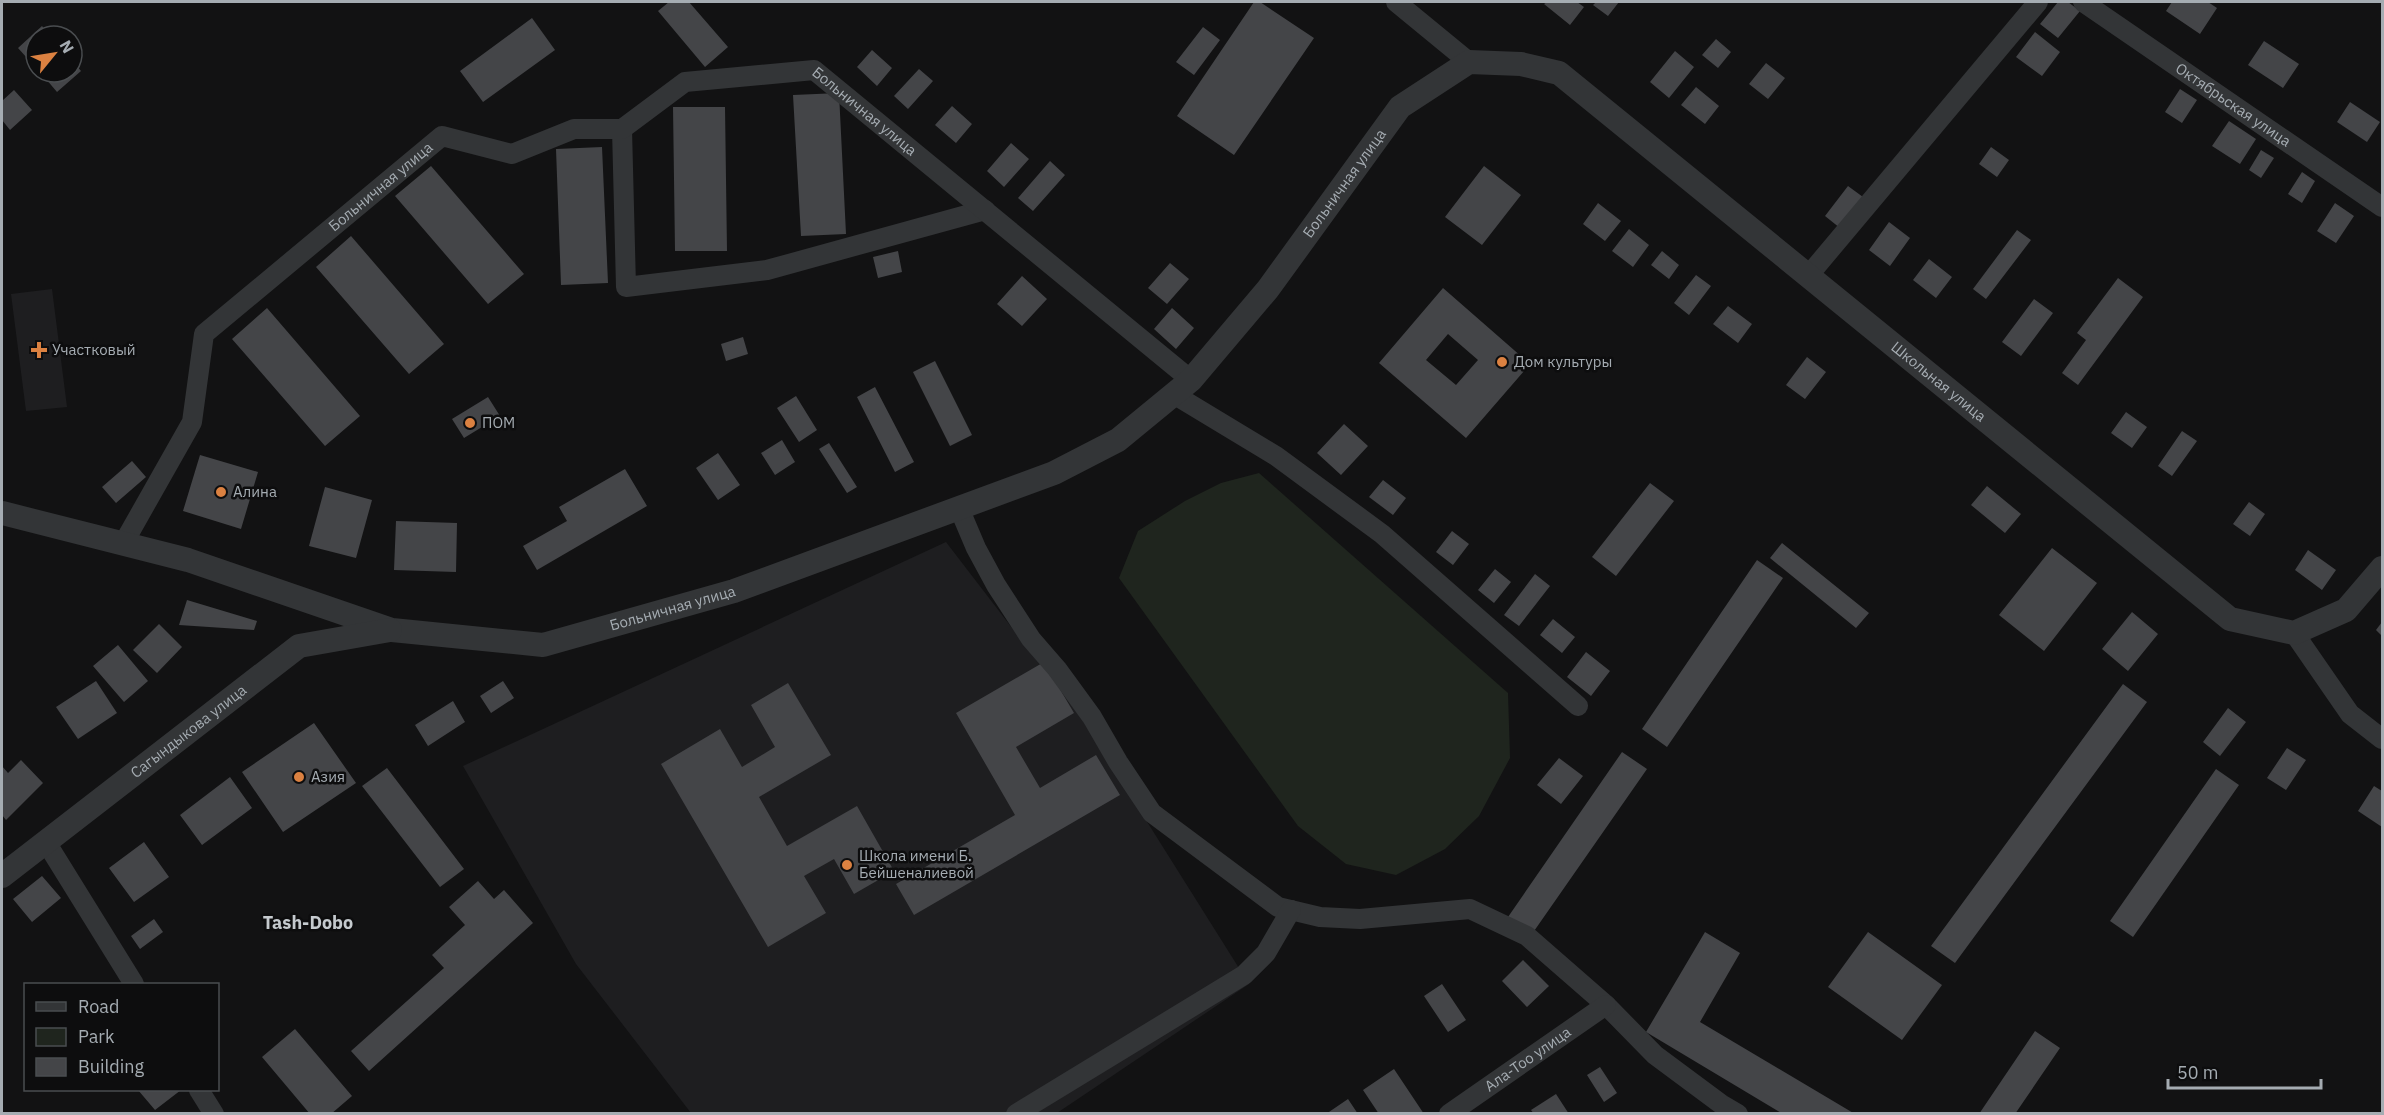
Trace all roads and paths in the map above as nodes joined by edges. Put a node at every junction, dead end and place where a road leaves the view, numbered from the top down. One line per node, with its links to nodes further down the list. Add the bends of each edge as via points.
1 (1396, 2): 4 (street)
2 (2038, 2): 8 (street)
3 (2083, 2): 6 (street, Октябрьская улица)
4 (1469, 62): 8 (street, Школьная улица, via 1521,64 1559,73); 9 (street, Больничная улица, via 1400,107 1269,289)
5 (622, 129): 7 (street, Больничная улица, via 685,82 814,70); 7 (street, via 626,287 767,270); 12 (street, Больничная улица, via 574,129 512,154 442,136 204,334 192,422)
6 (2382, 207)
7 (985, 210): 9 (street, Больничная улица)
8 (1808, 276): 15 (street, Школьная улица, via 2230,619)
9 (1183, 388): 10 (street, Больничная улица, via 1118,440 1054,474); 16 (street, via 1383,534)
10 (959, 508): 14 (street, Больничная улица, via 734,591 543,645); 20 (street, via 996,585 1031,639 1092,717 1152,813 1278,907)
11 (2, 513): 12 (street, Больничная улица)
12 (123, 544): 14 (street, Больничная улица, via 188,560)
13 (2382, 568): 15 (street, via 2346,610)
14 (392, 630): 18 (street, Сагындыкова улица, via 299,646)
15 (2294, 633): 17 (street, via 2350,714)
16 (1578, 706)
17 (2382, 739)
18 (46, 842): 19 (street, Сагындыкова улица); 21 (street)
19 (2, 876)
20 (1291, 910): 22 (street, via 1320,917 1360,919 1470,909 1527,936); 25 (street, via 1266,953 1244,975)
21 (133, 983)
22 (1606, 1005): 26 (street, Ала-Тоо улица); 27 (street, via 1655,1055)
23 (200, 1091): 24 (street)
24 (214, 1113)
25 (1016, 1113)
26 (1449, 1113)
27 (1738, 1113)

